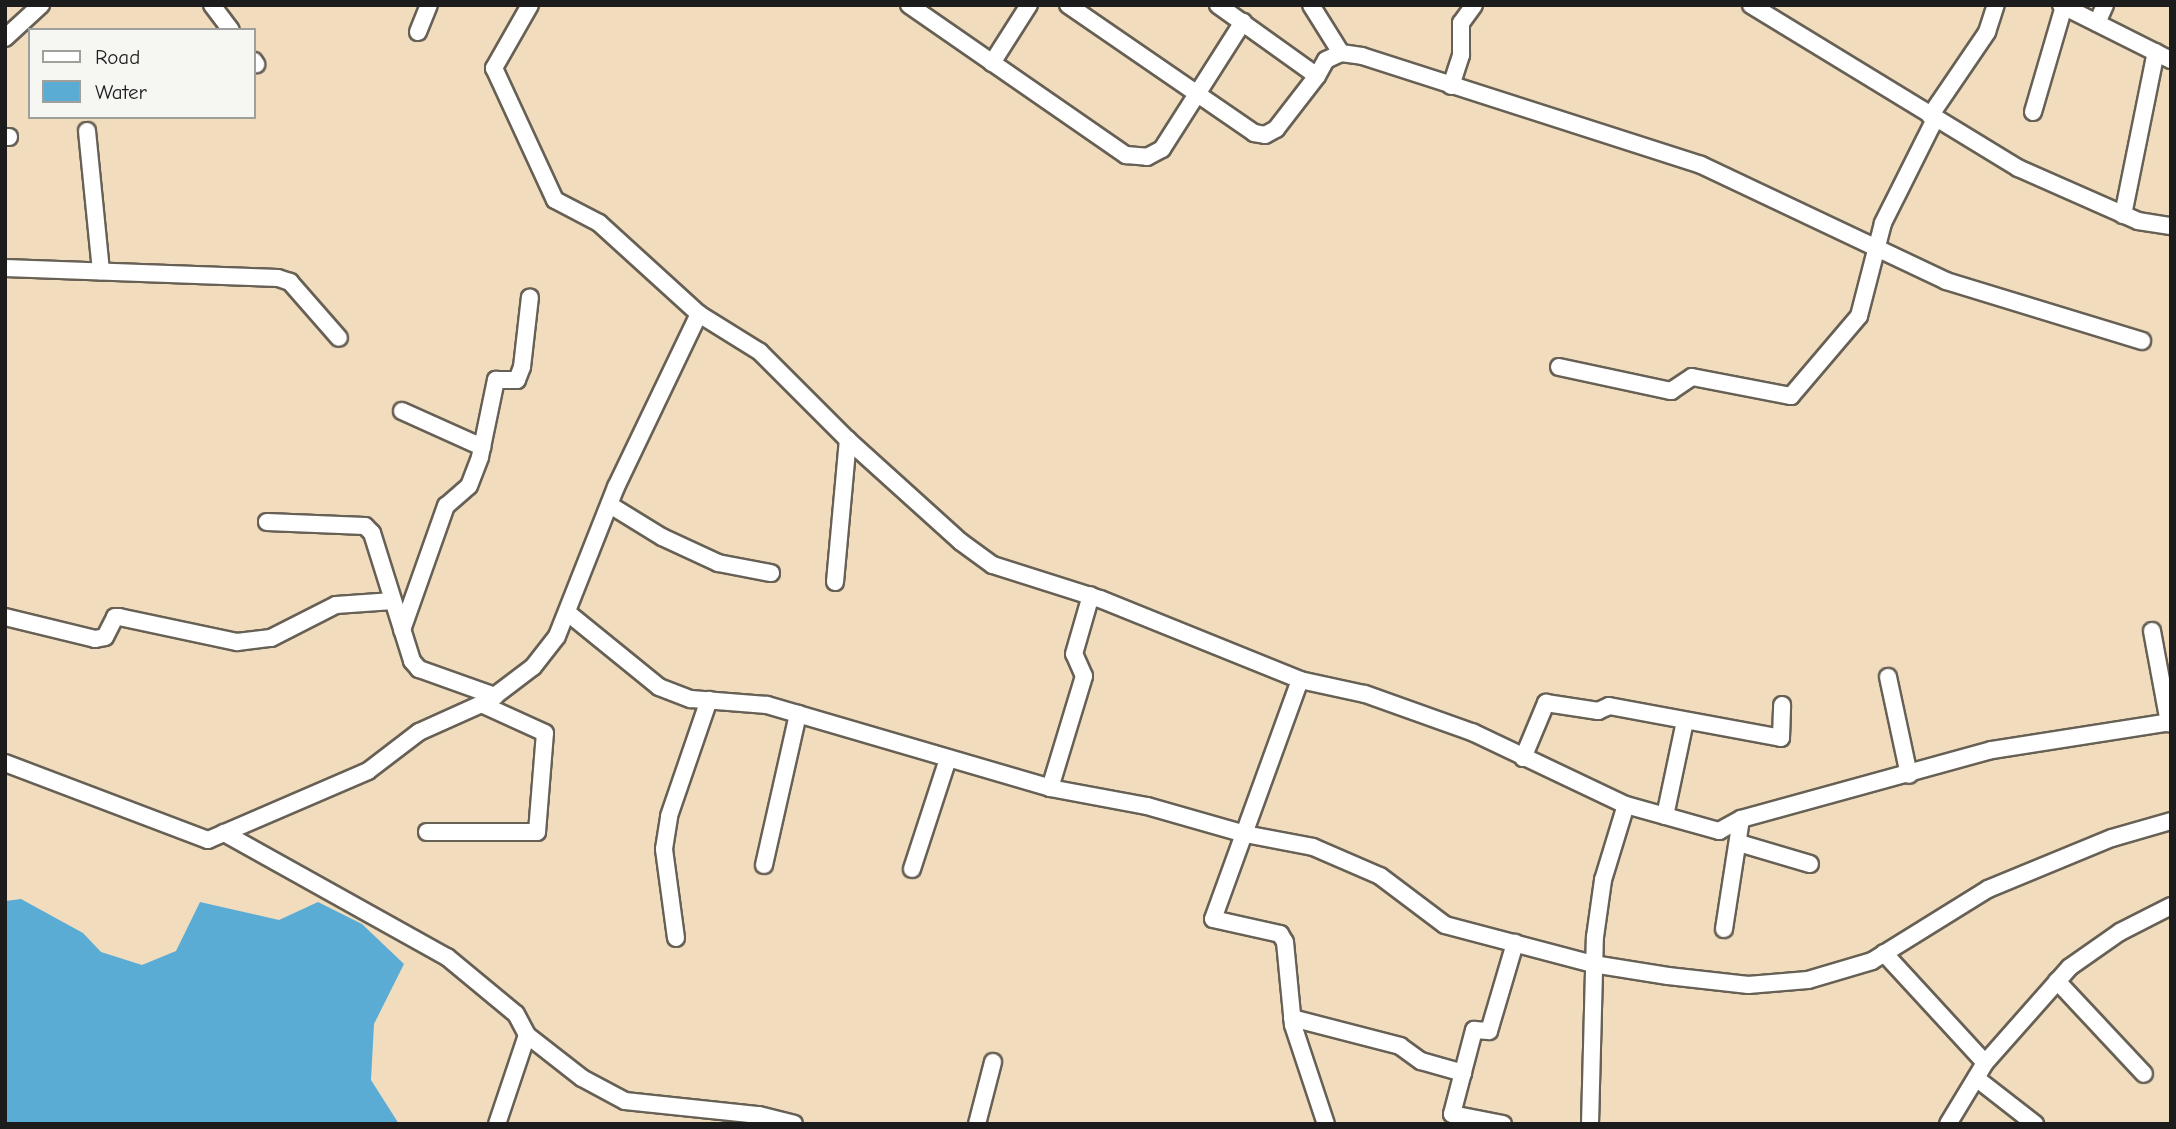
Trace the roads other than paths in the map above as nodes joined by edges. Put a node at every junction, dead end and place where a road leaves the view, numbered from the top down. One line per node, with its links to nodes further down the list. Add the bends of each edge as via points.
1 (41, 5): 16 (street)
2 (212, 5): 19 (street)
3 (429, 5): 20 (street)
4 (530, 5): 37 (street, via 494,68 546,186 555,200 617,237 638,262)
5 (909, 5): 24 (street)
6 (1029, 5): 24 (street)
7 (1068, 5): 27 (street)
8 (1219, 5): 17 (street)
9 (1311, 5): 22 (street)
10 (1474, 5): 26 (street, via 1461,23 1461,55)
11 (1751, 5): 15 (street)
12 (1996, 5): 29 (street, via 1987,32)
13 (2105, 5): 18 (street)
14 (2063, 6): 18 (street); 28 (street)
15 (1770, 11): 29 (street)
16 (24, 12): 21 (street)
17 (1243, 22): 25 (street); 27 (street)
18 (2097, 23): 23 (street)
19 (229, 28)
20 (418, 32)
21 (5, 38)
22 (1341, 53): 25 (street, via 1326,60); 26 (street)
23 (2163, 56): 31 (street)
24 (992, 63): 27 (street, via 1126,155 1147,157 1162,149)
25 (1317, 76): 27 (street, via 1276,129 1265,135 1254,133)
26 (1451, 86): 33 (street, via 1721,172)
27 (1198, 94)
28 (2033, 111)
29 (1933, 117): 31 (street, via 2018,168); 33 (street, via 1883,223)
30 (87, 131): 35 (street)
31 (2123, 215): 32 (street)
32 (2171, 226)
33 (1876, 251): 39 (street, via 1945,281); 40 (street, via 1859,316 1791,396 1692,377 1671,391)
34 (5, 268): 35 (street)
35 (101, 271): 38 (street, via 278,278 290,282)
36 (530, 297): 43 (street, via 522,367 517,380 496,380)
37 (699, 314): 42 (street, via 760,352); 44 (street)
38 (340, 338)
39 (2142, 341)
40 (1559, 367)
41 (402, 411): 43 (street)
42 (848, 440): 47 (street); 48 (street, via 993,565)
43 (482, 447): 52 (street, via 469,486 446,506)
44 (610, 505): 46 (street, via 718,563); 50 (street)
45 (267, 522): 49 (street, via 365,526 373,533)
46 (771, 573)
47 (835, 582)
48 (1091, 596): 55 (street); 66 (street, via 1074,654 1084,676)
49 (394, 601): 51 (street, via 336,605 271,638 237,642 119,617 114,617 105,637 95,639); 52 (street)
50 (568, 614): 56 (street, via 533,667); 57 (street, via 659,687)
51 (5, 617)
52 (402, 630): 56 (street, via 419,669)
53 (2152, 631): 61 (street)
54 (1888, 677): 65 (street)
55 (1300, 680): 62 (street, via 1365,694 1472,732); 73 (street)
56 (488, 700): 71 (street, via 545,733 537,832); 72 (street, via 419,732 368,771)
57 (709, 700): 59 (street, via 767,705); 80 (street, via 669,816 664,849)
58 (1782, 705): 60 (street, via 1780,738)
59 (798, 714): 63 (street); 76 (street)
60 (1685, 721): 62 (street, via 1609,706 1598,711 1546,703); 68 (street)
61 (2170, 722): 65 (street, via 1992,750)
62 (1523, 758): 67 (street)
63 (948, 759): 66 (street); 77 (street)
64 (5, 763): 72 (street, via 208,840)
65 (1909, 775): 69 (street)
66 (1050, 788): 73 (street, via 1147,806)
67 (1626, 805): 68 (street); 83 (street, via 1602,880)
68 (1665, 816): 69 (street, via 1719,831)
69 (1741, 819): 74 (street)
70 (2171, 821): 82 (street, via 2112,838 2011,879)
71 (427, 832)
72 (224, 833): 86 (street, via 447,957 516,1014)
73 (1245, 834): 81 (street, via 1313,847 1380,876 1445,925); 85 (street, via 1213,919 1280,934 1285,942)
74 (1740, 843): 75 (street); 79 (street)
75 (1810, 864)
76 (764, 865)
77 (912, 869)
78 (2171, 906): 84 (street, via 2111,938)
79 (1724, 929)
80 (676, 938)
81 (1514, 943): 83 (street); 89 (street, via 1489,1031 1474,1030)
82 (1884, 953): 83 (street, via 1808,980 1748,985); 88 (street)
83 (1593, 964): 96 (street)
84 (2057, 981): 88 (street); 90 (street)
85 (1292, 1018): 89 (street, via 1400,1046 1422,1061); 94 (street)
86 (527, 1035): 91 (street); 92 (street, via 582,1078 625,1101 759,1115)
87 (993, 1062): 93 (street)
88 (1980, 1071): 97 (street); 98 (street)
89 (1463, 1073): 95 (street, via 1452,1114)
90 (2144, 1074)
91 (497, 1124)
92 (794, 1124)
93 (977, 1124)
94 (1326, 1124)
95 (1503, 1124)
96 (1590, 1124)
97 (1948, 1124)
98 (2035, 1124)

